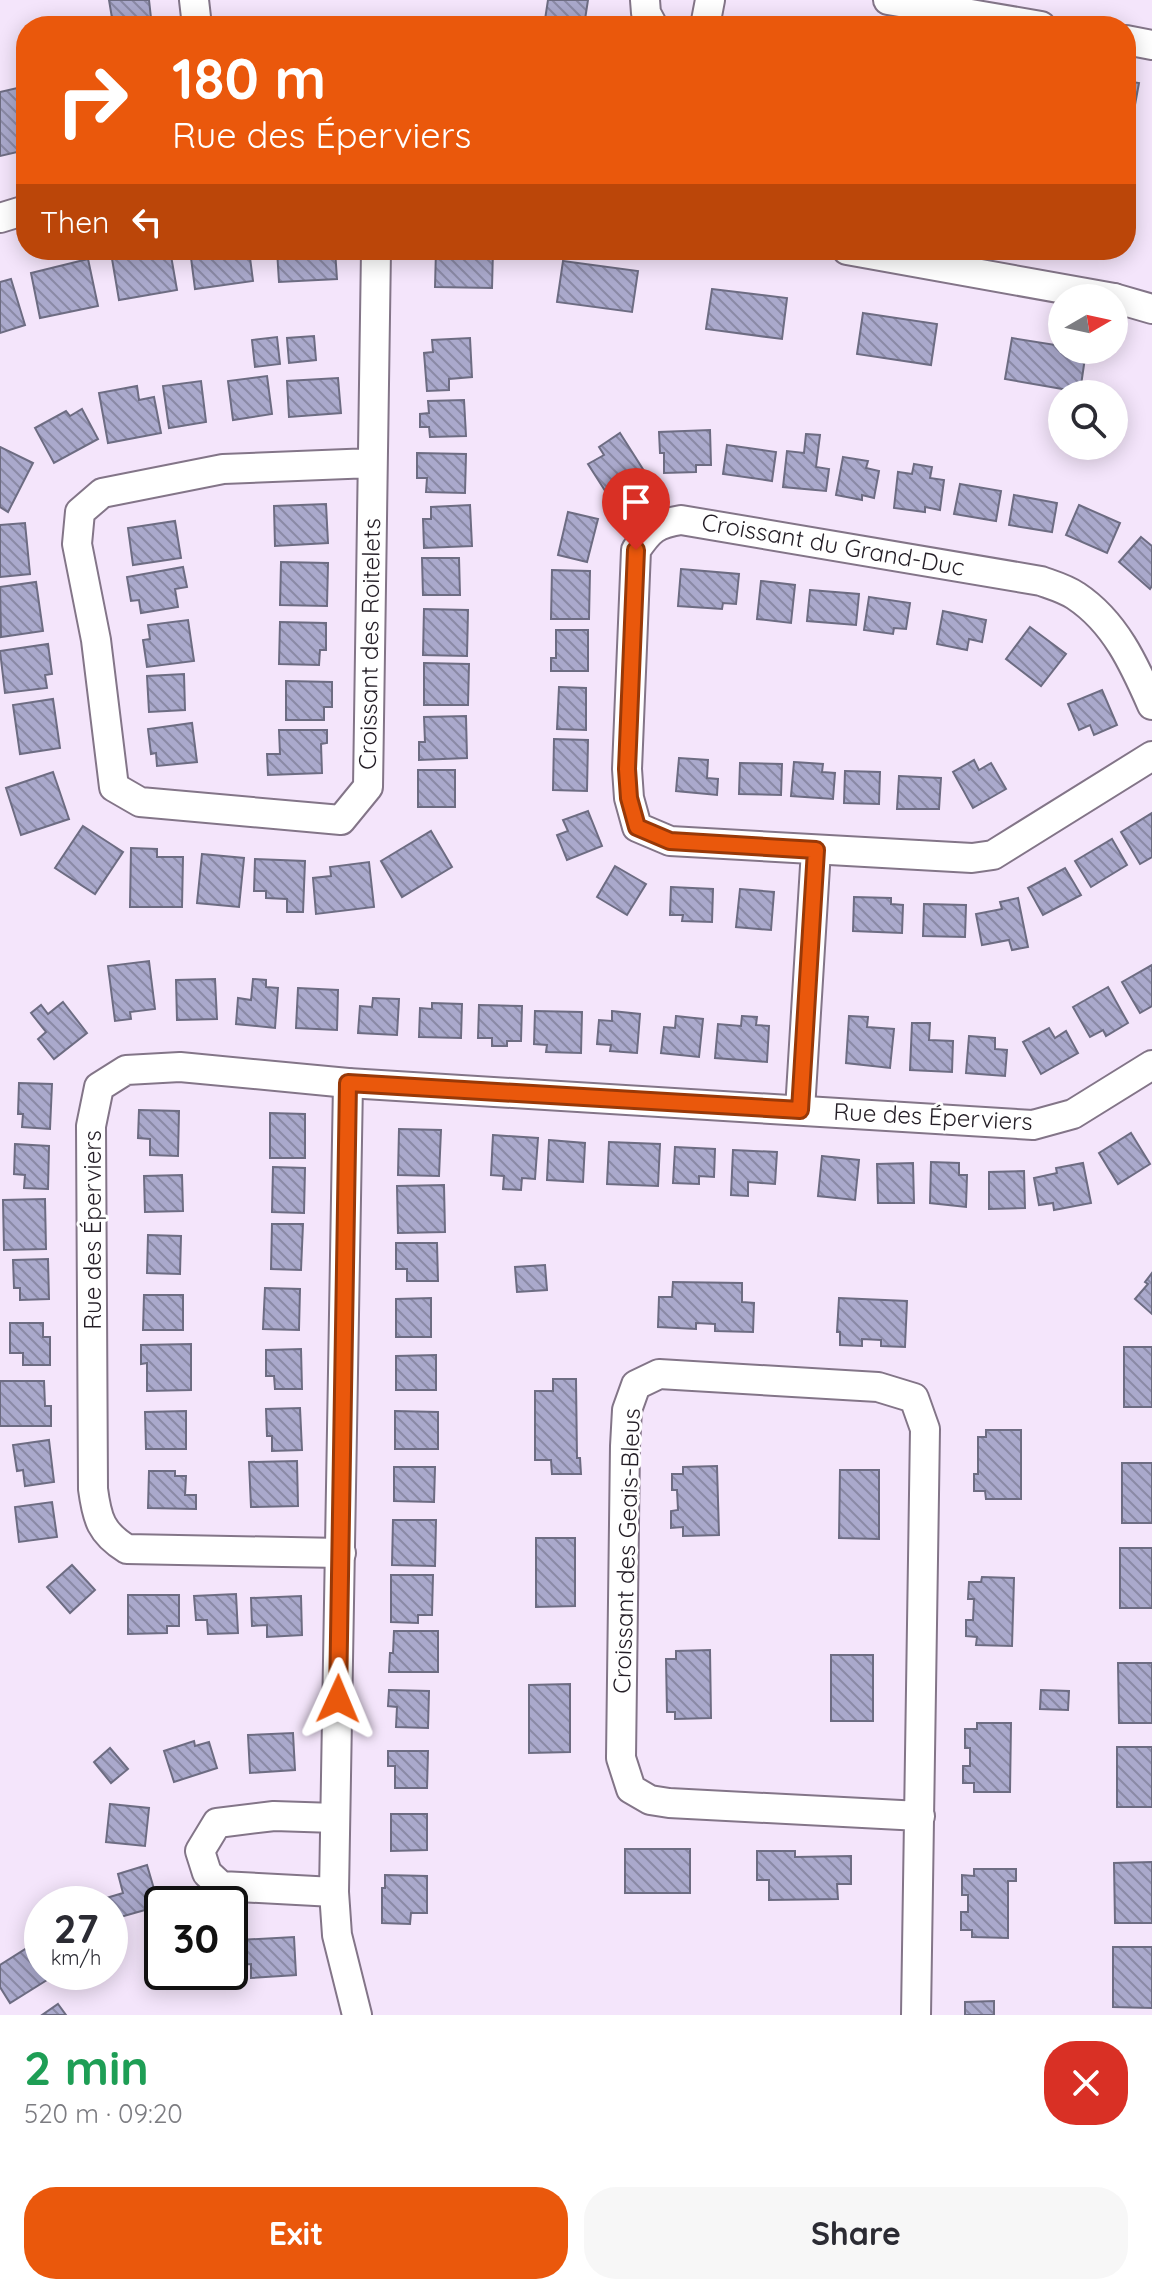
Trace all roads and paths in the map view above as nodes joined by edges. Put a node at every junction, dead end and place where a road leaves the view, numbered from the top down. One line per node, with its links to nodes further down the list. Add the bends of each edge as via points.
1 (888, 0): 2 (street)
2 (982, 16)
3 (376, 260): 8 (street, Croissant des Roitelets)
4 (903, 260): 5 (street)
5 (1048, 286)
6 (1128, 302): 7 (street)
7 (1152, 309)
8 (372, 463): 8 (street, Croissant des Roitelets, via 368,787 341,820 140,802 114,787 96,640 77,544 80,512 102,493 223,469)
9 (1152, 705): 11 (street, Croissant du Grand-Duc, via 1132,661 1105,621 1075,595 1041,581 681,520 661,523 636,550 633,569 627,769 637,827 670,841)
10 (1152, 756): 11 (street, Croissant du Grand-Duc, via 993,855)
11 (816, 850): 14 (street)
12 (1152, 1065): 14 (street, Rue des Éperviers, via 1073,1114 1033,1125)
13 (348, 1083): 14 (street, Rue des Éperviers); 15 (street); 15 (street, Rue des Éperviers, via 180,1067 126,1070 99,1087 91,1126 97,1516 111,1539 127,1549)
14 (800, 1110)
15 (341, 1553): 17 (street)
16 (920, 1816): 16 (street, Croissant des Geais-Bleus, via 925,1429 914,1398 878,1387 659,1374 636,1385 627,1410 622,1557 621,1758 631,1789 669,1803); 20 (street, Croissant des Geais-Bleus)
17 (335, 1818): 18 (street); 18 (street, via 274,1816 217,1823 200,1851 207,1873 221,1886)
18 (334, 1892): 19 (street, via 337,1935)
19 (357, 2015)
20 (916, 2015)

